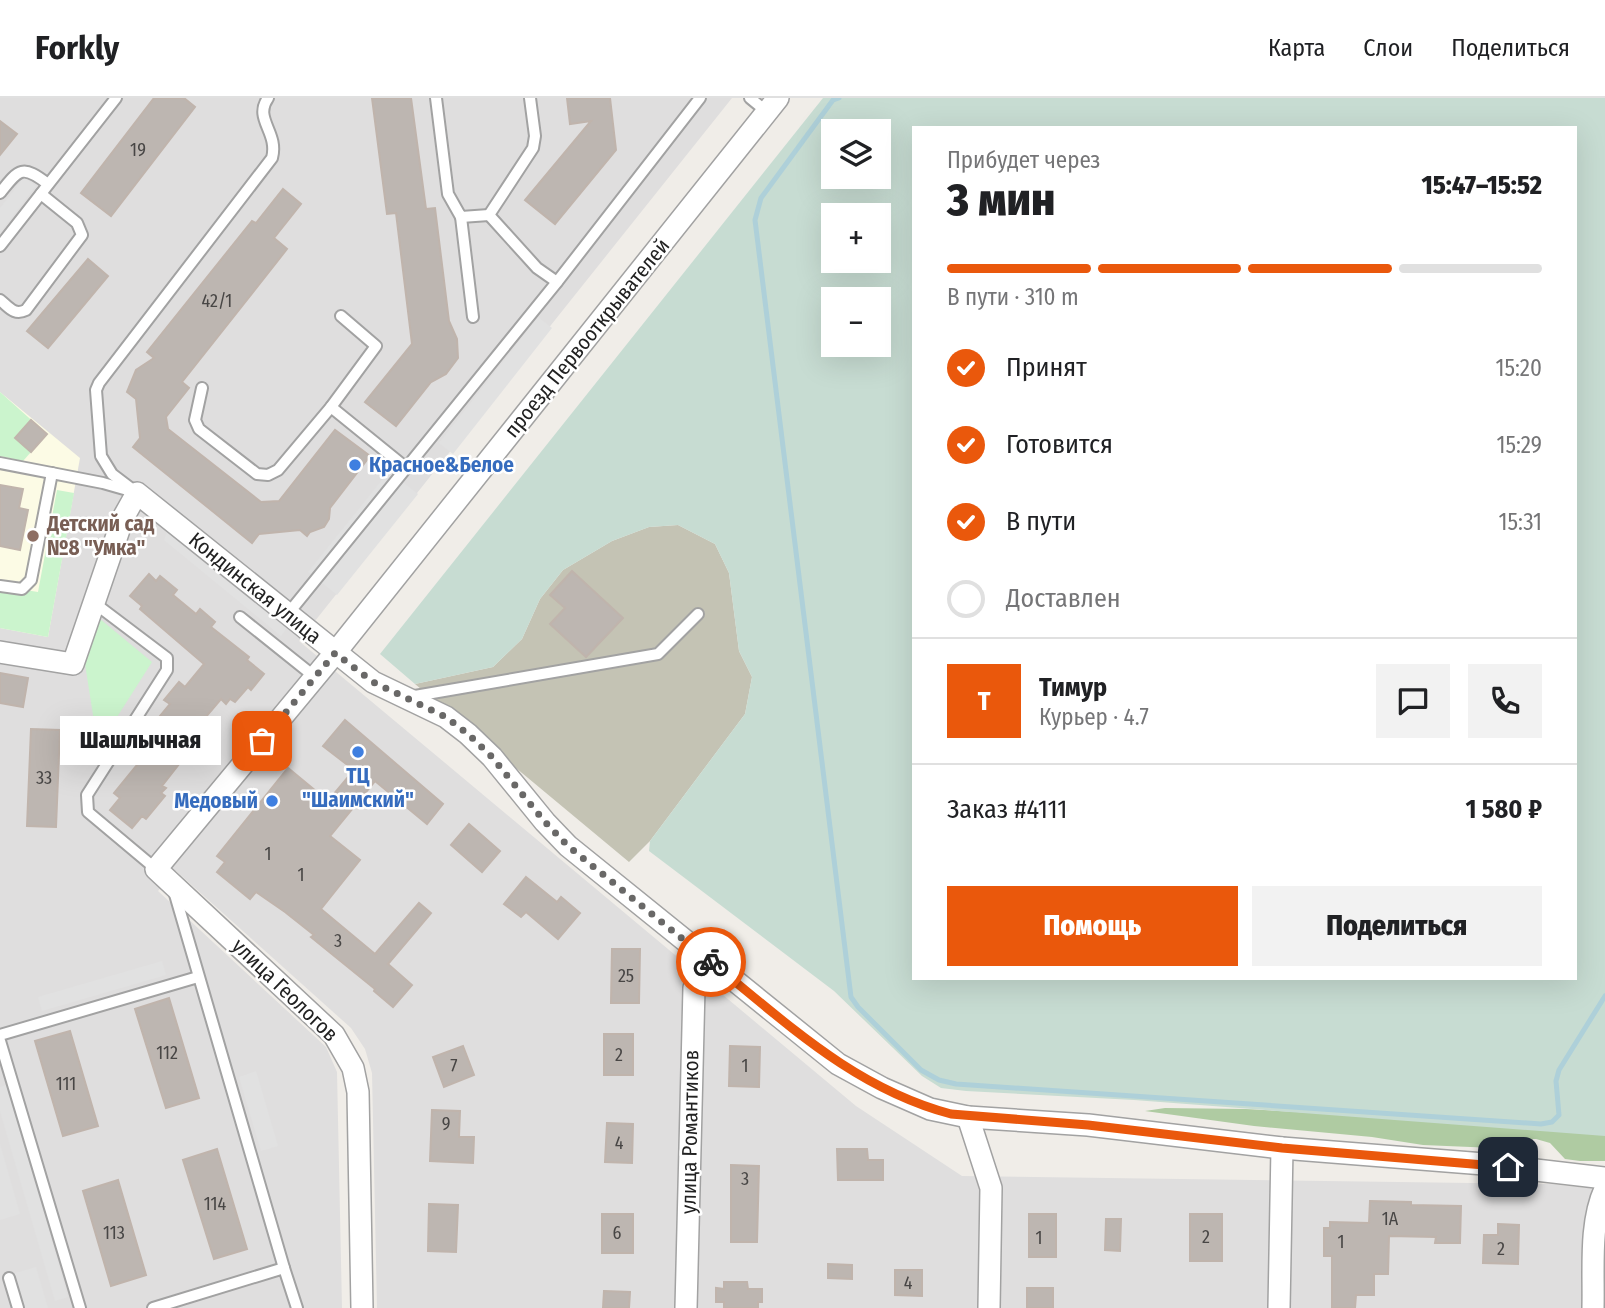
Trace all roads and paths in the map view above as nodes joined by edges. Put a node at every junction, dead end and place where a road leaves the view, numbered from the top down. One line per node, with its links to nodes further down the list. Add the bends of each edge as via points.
1 (268, 98): 22 (lane, via 263,115 274,140 272,158 96,390 101,456)
2 (436, 98): 11 (lane, via 447,194)
3 (530, 98): 10 (lane, via 533,148)
4 (700, 98): 13 (lane)
5 (113, 99): 7 (lane)
6 (765, 103): 31 (street, проезд Первооткрывателей)
7 (48, 184): 8 (lane, via 21,171); 9 (lane)
8 (0, 193)
9 (41, 194): 12 (lane); 14 (lane, via 77,223 82,235 26,310 14,312)
10 (489, 215): 11 (lane); 13 (lane, via 537,268)
11 (461, 217): 16 (lane)
12 (0, 246)
13 (556, 282): 20 (lane)
14 (0, 300)
15 (341, 317): 18 (lane, via 376,346)
16 (473, 317)
17 (202, 388): 18 (lane, via 195,420 199,429 257,474 278,470)
18 (331, 407): 20 (lane)
19 (0, 463): 21 (lane)
20 (405, 467): 28 (lane)
21 (52, 473): 23 (lane); 25 (lane, via 31,580 22,589)
22 (112, 474): 23 (lane); 24 (lane)
23 (103, 483): 24 (lane)
24 (137, 493): 26 (street, via 123,517); 28 (street, Кондинская улица)
25 (0, 586)
26 (93, 602): 30 (street, via 73,664); 34 (lane, via 167,658 167,670 86,803 88,811)
27 (698, 614): 33 (lane, via 658,654)
28 (287, 615): 31 (street, Кондинская улица)
29 (240, 617): 32 (lane)
30 (0, 652)
31 (335, 653): 32 (street, проезд Первооткрывателей); 33 (street, Кондинская улица, via 373,682)
32 (315, 677): 34 (street, проезд Первооткрывателей)
33 (407, 697): 35 (street, Кондинская улица, via 468,734 568,846)
34 (164, 876): 36 (lane); 50 (street, улица Геологов, via 334,1035 353,1068 358,1092)
35 (707, 959): 40 (street, Кондинская улица, via 854,1074 930,1109); 51 (street, улица Романтиков, via 694,988)
36 (198, 977): 37 (lane); 44 (lane)
37 (0, 1035)
38 (0, 1041): 39 (lane)
39 (5, 1074): 47 (lane)
40 (968, 1117): 41 (street, Кондинская улица, via 1088,1125); 52 (street, via 991,1188)
41 (1282, 1148): 42 (street, Кондинская улица); 53 (street)
42 (1605, 1178)
43 (1605, 1189): 54 (street, via 1597,1221)
44 (284, 1268): 48 (lane); 49 (lane)
45 (9, 1278): 46 (lane)
46 (18, 1308)
47 (80, 1308)
48 (153, 1308)
49 (297, 1308)
50 (362, 1308)
51 (686, 1308)
52 (989, 1308)
53 (1279, 1308)
54 (1593, 1308)

